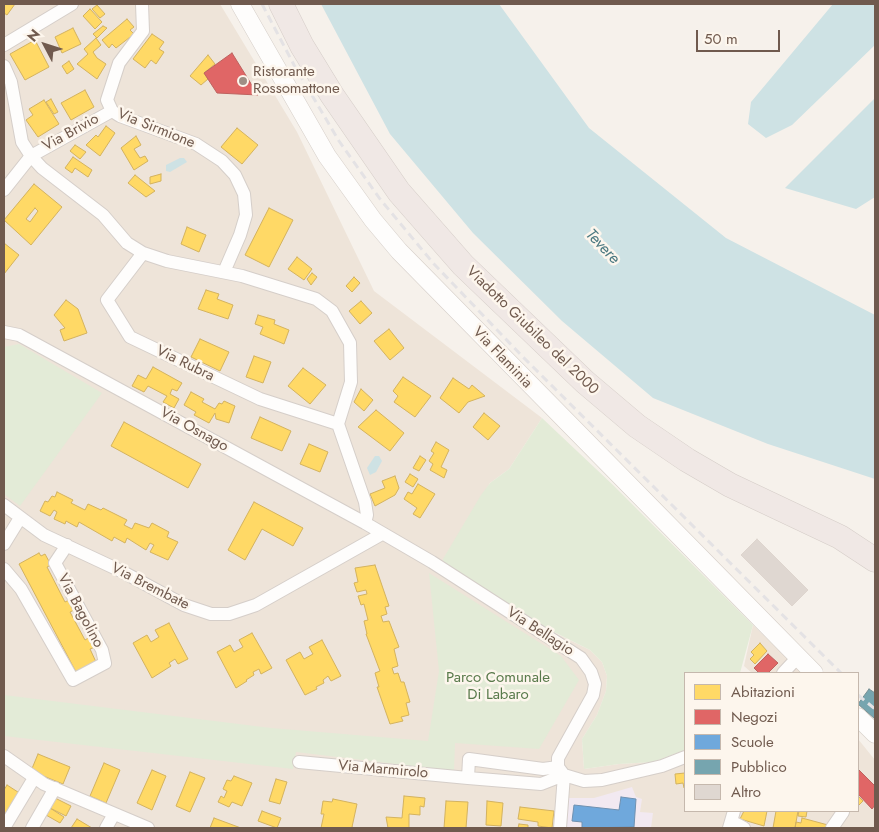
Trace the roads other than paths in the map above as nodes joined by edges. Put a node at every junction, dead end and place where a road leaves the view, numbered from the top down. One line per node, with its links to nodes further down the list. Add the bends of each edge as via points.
1 (72, 4): 6 (street)
2 (142, 4): 8 (street, Via Sirmione, via 143,31 119,63 107,100)
3 (240, 4): 24 (street, Via Flaminia, via 327,156 390,240)
4 (281, 4): 22 (highway, Viadotto Giubileo del 2000, via 332,94 399,192 463,265 589,386 637,426 687,460 730,485 840,537)
5 (298, 4): 19 (highway, Viadotto Giubileo del 2000, via 331,67 391,156 450,230 540,320 627,399 680,437 742,473 837,518)
6 (4, 45)
7 (4, 66): 9 (street, via 11,82 22,142)
8 (112, 111): 9 (street, Via Brivio); 12 (street, Via Sirmione, via 196,144 222,161 235,175 244,194 246,215)
9 (31, 156): 10 (street); 11 (street, via 102,215 127,243)
10 (4, 190)
11 (143, 253): 12 (street); 14 (street, Via Rubra, via 107,300 130,337 260,398)
12 (224, 272): 14 (street, via 316,299 336,316 347,335 352,362 351,382)
13 (4, 332): 17 (street, Via Osnago, via 19,335)
14 (338, 424): 17 (street, via 365,502)
15 (4, 505): 16 (street, Via Brembate)
16 (20, 518): 20 (street); 21 (street, Via Brembate, via 44,535)
17 (365, 523): 18 (street, Via Osnago)
18 (382, 534): 21 (street, Via Brembate, via 256,605 220,614 201,612 184,605); 31 (street, Via Bellagio, via 566,648 588,666 594,678 594,689 560,752)
19 (875, 541)
20 (4, 544)
21 (67, 545): 23 (street, Via Bagolino, via 54,563 102,650 105,663 73,680 21,589)
22 (875, 560)
23 (4, 569)
24 (804, 667): 25 (street)
25 (786, 672)
26 (859, 718): 27 (street)
27 (875, 734)
28 (4, 756): 32 (street)
29 (684, 757): 31 (street, via 602,780 584,781)
30 (299, 762): 33 (street, Via Marmirolo)
31 (561, 771): 33 (street, Via Marmirolo, via 541,784); 33 (street, via 469,759); 42 (street, Via Bellagio)
32 (34, 778): 34 (street); 38 (street)
33 (468, 778)
34 (55, 788): 36 (street); 39 (street)
35 (843, 812): 44 (street)
36 (114, 814): 40 (street); 41 (street)
37 (731, 820): 43 (street)
38 (4, 828)
39 (32, 828)
40 (106, 828)
41 (148, 828)
42 (560, 828)
43 (744, 828)
44 (832, 828)

